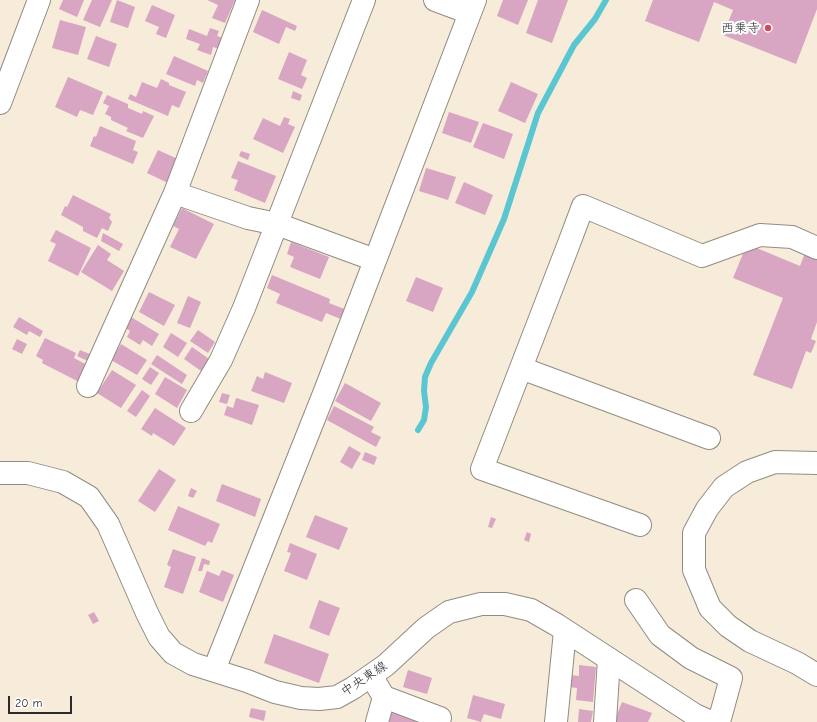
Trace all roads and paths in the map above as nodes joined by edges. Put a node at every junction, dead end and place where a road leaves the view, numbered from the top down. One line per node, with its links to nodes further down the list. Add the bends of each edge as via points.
1 (39, 0): 6 (street)
2 (248, 0): 7 (street)
3 (364, 0): 8 (street)
4 (435, 0): 5 (street)
5 (473, 6): 10 (street)
6 (0, 103)
7 (175, 193): 8 (street, via 248,218); 12 (street)
8 (277, 224): 10 (street); 13 (street, via 221,360)
9 (817, 248): 11 (street, via 792,237 760,235 702,256 582,206)
10 (375, 260): 21 (street)
11 (521, 368): 14 (street); 17 (street, via 482,469)
12 (88, 386)
13 (191, 411)
14 (709, 438)
15 (817, 463): 22 (street, via 775,462 747,472 724,487 706,509 694,533 694,570 710,608 728,626 750,641)
16 (0, 473): 21 (street, 中央東線, via 28,473 63,482 89,497 108,524 159,637 174,653 193,664)
17 (640, 525)
18 (636, 600): 30 (street, via 660,635 691,658 731,678)
19 (565, 631): 20 (street, 中央東線); 23 (street, 中央東線, via 531,610 505,604 481,604 449,612 426,628 386,666); 27 (street)
20 (609, 659): 28 (street); 29 (street, 中央東線, via 695,715)
21 (214, 670): 23 (street, 中央東線, via 275,692 301,698 337,697)
22 (817, 675)
23 (371, 676): 24 (street)
24 (384, 697): 25 (street); 26 (street)
25 (440, 718)
26 (377, 722)
27 (556, 722)
28 (604, 722)
29 (711, 722)
30 (718, 722)

